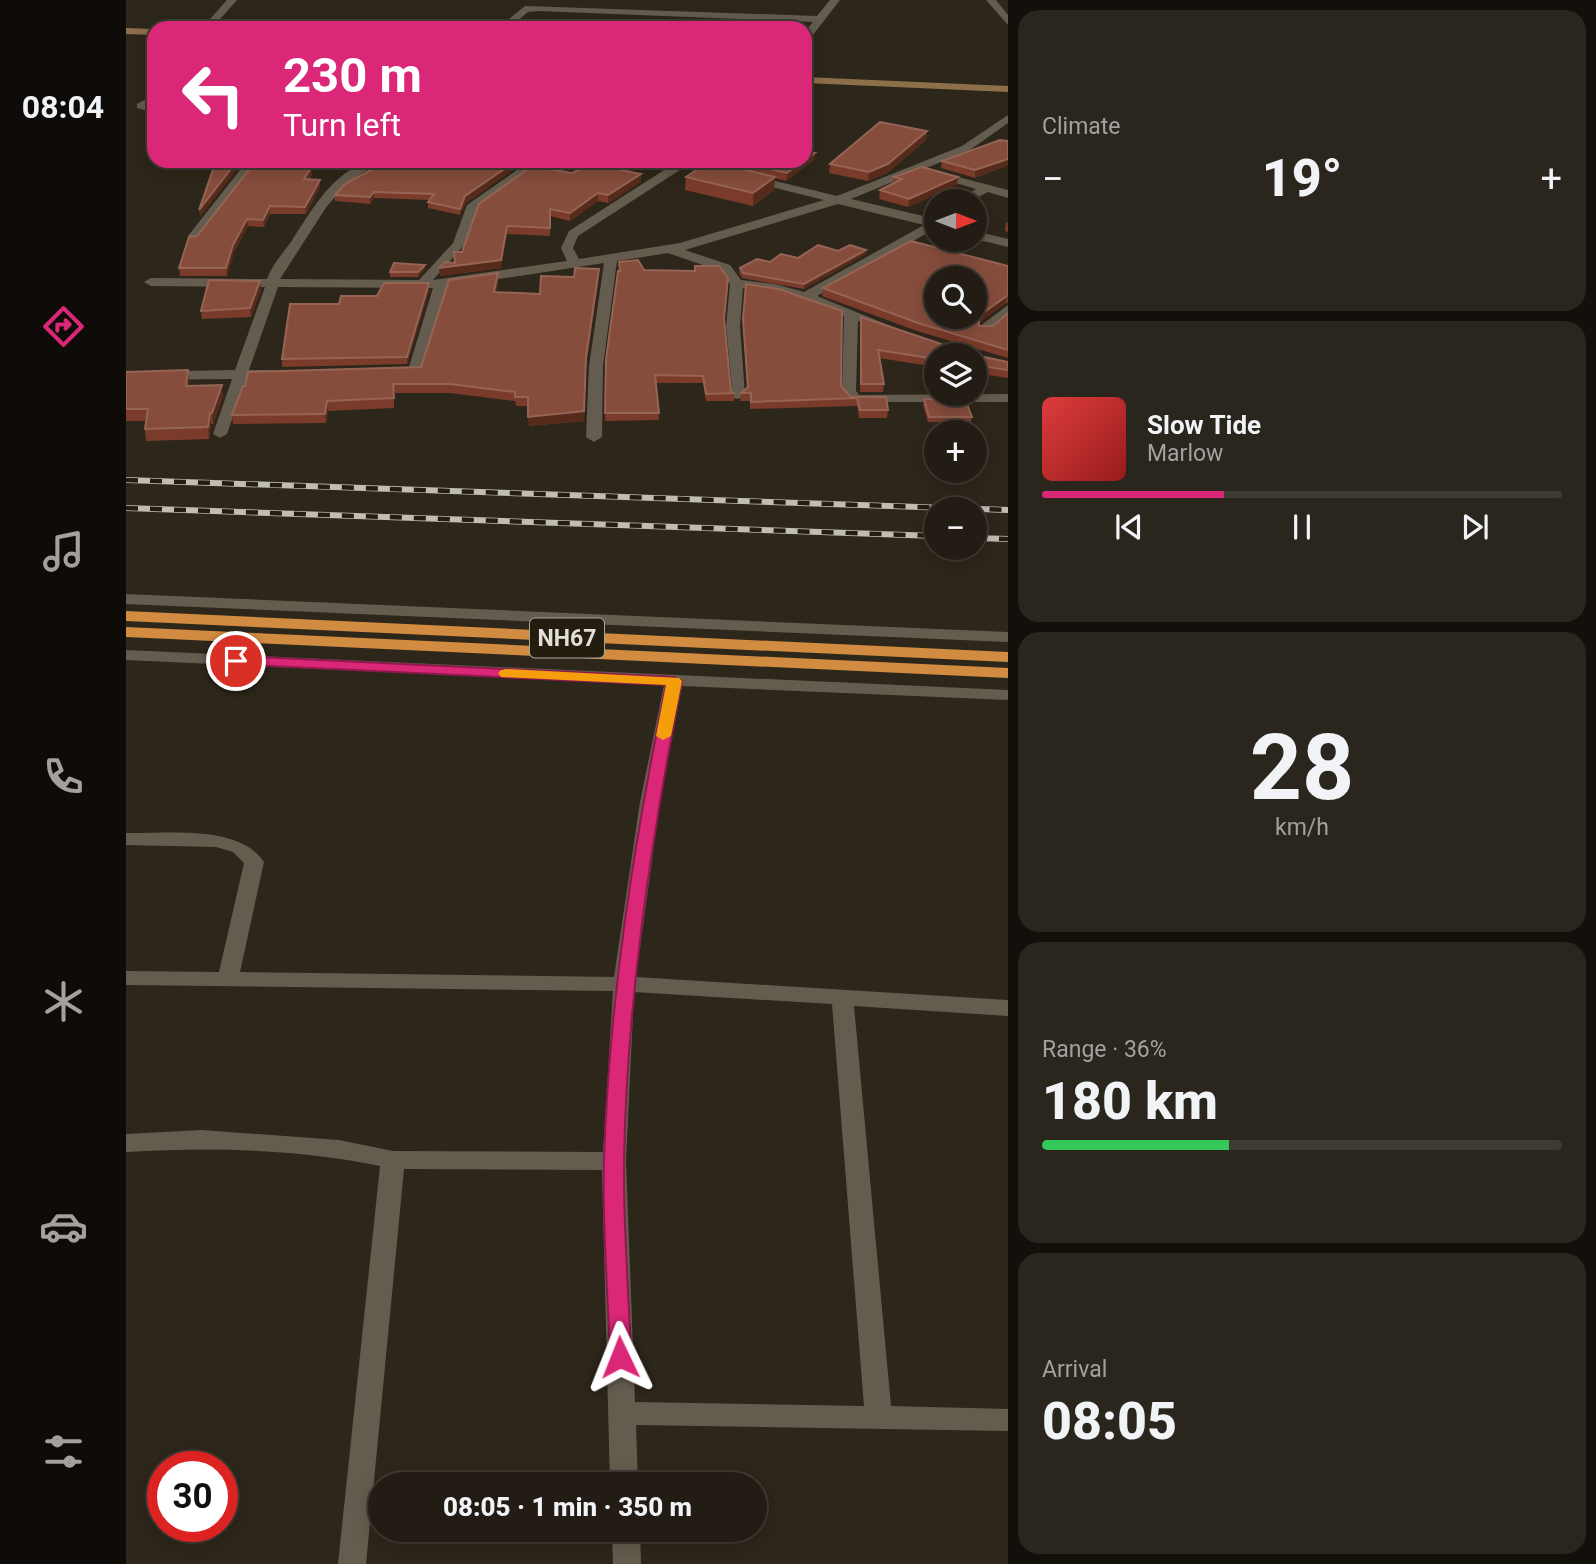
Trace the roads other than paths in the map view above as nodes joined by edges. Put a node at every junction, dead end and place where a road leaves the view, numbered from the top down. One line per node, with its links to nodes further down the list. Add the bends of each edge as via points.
1 (232, 0): 8 (street)
2 (650, 0): 6 (street)
3 (835, 0): 7 (street)
4 (991, 0): 10 (street)
5 (533, 4): 6 (street); 9 (street)
6 (645, 16): 7 (street)
7 (820, 19): 11 (street)
8 (213, 21)
9 (511, 21)
10 (1008, 22)
11 (812, 29)
12 (126, 31): 13 (main road)
13 (147, 32)
14 (812, 80): 15 (main road)
15 (1008, 89)
16 (1008, 118): 22 (street, via 989,138)
17 (248, 168): 30 (street)
18 (363, 168): 35 (street, via 346,178 322,204)
19 (528, 168): 37 (street, via 471,208 459,244)
20 (672, 168): 34 (street, via 573,234 567,248)
21 (712, 168): 26 (street)
22 (919, 168): 23 (street); 26 (street)
23 (984, 189)
24 (987, 190): 25 (street)
25 (1008, 194)
26 (841, 199): 27 (street); 32 (street)
27 (924, 221)
28 (924, 231): 40 (street)
29 (987, 237): 31 (street)
30 (192, 239)
31 (1008, 243)
32 (668, 249): 33 (street); 39 (street, via 725,268)
33 (611, 257): 34 (street); 52 (street, via 596,366)
34 (574, 263): 38 (street)
35 (274, 281): 36 (street); 37 (street); 47 (street)
36 (151, 282)
37 (422, 284): 38 (street)
38 (441, 284): 45 (street, via 415,371)
39 (737, 284): 40 (street, via 760,284); 49 (street, via 733,326)
40 (807, 296): 42 (street)
41 (1008, 309): 43 (street)
42 (851, 314): 44 (street); 50 (street, via 849,392 855,399)
43 (987, 327)
44 (900, 332)
45 (374, 372)
46 (293, 374): 47 (street)
47 (238, 375): 48 (street); 51 (street)
48 (126, 376)
49 (738, 395)
50 (1008, 398)
51 (220, 434)
52 (594, 437)
53 (126, 599): 56 (street)
54 (126, 616): 58 (highway, NH67)
55 (126, 632): 59 (highway, NH67)
56 (1008, 637)
57 (126, 656): 60 (street)
58 (1008, 657)
59 (1008, 673)
60 (674, 681): 61 (street); 65 (street, via 650,802)
61 (1008, 695)
62 (126, 839): 64 (street, via 217,841 240,848 254,862)
63 (126, 978): 64 (street)
64 (228, 979): 65 (street)
65 (624, 984): 66 (street); 70 (street)
66 (842, 998): 67 (street); 72 (street)
67 (1008, 1008)
68 (126, 1143): 69 (street, via 202,1139 339,1149)
69 (393, 1160): 70 (street); 76 (street)
70 (614, 1161): 71 (street)
71 (622, 1413): 72 (street); 74 (street)
72 (879, 1418): 73 (street)
73 (1008, 1420)
74 (624, 1472)
75 (626, 1542): 77 (street)
76 (352, 1564)
77 (627, 1564)

